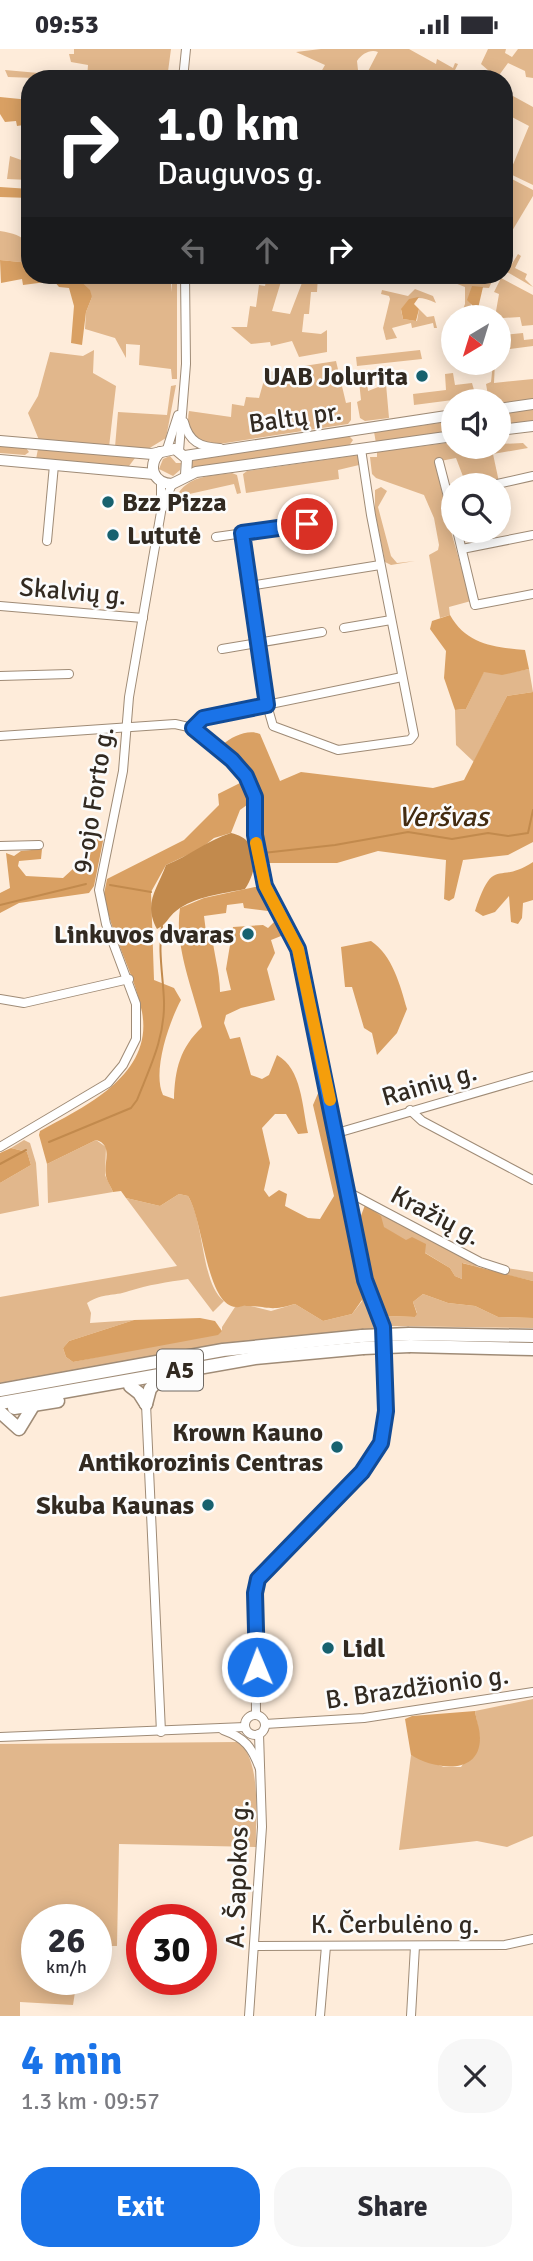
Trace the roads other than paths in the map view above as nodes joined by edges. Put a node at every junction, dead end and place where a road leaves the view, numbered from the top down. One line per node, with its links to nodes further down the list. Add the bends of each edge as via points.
1 (186, 49): 2 (street)
2 (184, 70)
3 (185, 284): 6 (street, via 186,364)
4 (533, 404): 5 (main road)
5 (511, 407)
6 (181, 409): 14 (street, via 193,442); 16 (street); 17 (street)
7 (441, 417): 9 (main road, Baltų pr.)
8 (533, 426): 10 (main road)
9 (358, 429): 14 (main road, Baltų pr.); 15 (main road)
10 (511, 429)
11 (441, 438): 15 (main road, Baltų pr.)
12 (0, 441): 13 (main road, Baltų pr.)
13 (30, 444): 16 (main road, Baltų pr., via 152,454); 19 (main road, via 34,454)
14 (224, 448): 17 (main road, Baltų pr., via 198,456)
15 (361, 449): 23 (main road, Baltų pr.); 36 (street)
16 (163, 450): 17 (main road, Baltų pr.); 25 (main road, via 153,462)
17 (182, 453): 23 (main road)
18 (0, 460): 19 (main road)
19 (23, 462): 21 (main road)
20 (439, 462): 22 (street)
21 (54, 465): 25 (main road); 33 (street)
22 (443, 473)
23 (186, 475): 27 (main road, Baltų pr.)
24 (533, 476): 26 (street)
25 (157, 478): 27 (main road); 28 (street, 9-ojo Forto g.)
26 (511, 481)
27 (172, 484): 28 (street, 9-ojo Forto g.)
28 (161, 512): 40 (street, 9-ojo Forto g.)
29 (307, 524): 30 (street)
30 (242, 533): 32 (street); 37 (street)
31 (533, 535): 35 (street)
32 (216, 537)
33 (47, 541)
34 (460, 543): 35 (street)
35 (462, 549): 38 (street, via 475,605)
36 (380, 565): 37 (street); 41 (street)
37 (249, 586): 44 (street)
38 (533, 594)
39 (0, 605): 40 (street, Skalvių g.)
40 (143, 618): 50 (street, 9-ojo Forto g.)
41 (391, 620): 42 (street); 48 (street)
42 (344, 628)
43 (322, 632): 44 (street)
44 (257, 643): 45 (street); 49 (street)
45 (222, 649)
46 (69, 674): 47 (street)
47 (0, 676)
48 (402, 677): 49 (street); 49 (street, via 414,735 410,740 338,750 277,728)
49 (267, 705): 51 (street, via 203,718)
50 (127, 728): 51 (street, via 175,724); 52 (street); 55 (street, 9-ojo Forto g., via 99,890 106,924)
51 (193, 728): 59 (street, via 246,776 255,797 257,849 265,886 298,949)
52 (0, 736)
53 (39, 845): 54 (street)
54 (0, 846)
55 (129, 979): 56 (street, via 24,1003); 60 (street, 9-ojo Forto g., via 138,1028 123,1065 100,1090)
56 (0, 999)
57 (533, 1076): 58 (street, Rainių g.)
58 (410, 1110): 59 (street, Rainių g.); 61 (street, via 422,1121)
59 (337, 1133): 62 (street)
60 (0, 1147)
61 (533, 1181)
62 (348, 1192): 63 (street, Kražių g., via 480,1262); 77 (street, via 365,1280 383,1327 385,1427 374,1458 258,1579)
63 (505, 1270)
64 (533, 1336): 65 (highway, A5)
65 (409, 1340): 66 (highway, A5, bridge); 67 (highway, A5)
66 (363, 1342): 68 (highway, A5); 71 (highway, A5, via 223,1350)
67 (533, 1349)
68 (255, 1358): 69 (highway); 72 (highway, A5)
69 (157, 1381): 70 (highway); 73 (highway)
70 (130, 1386): 73 (highway); 74 (highway)
71 (0, 1390)
72 (0, 1403)
73 (146, 1404): 81 (street)
74 (33, 1406): 75 (highway); 75 (highway, via 19,1429)
75 (0, 1411)
76 (533, 1692): 78 (street, B. Brazdžionio g., via 364,1718)
77 (256, 1714): 78 (street); 79 (street, via 246,1719)
78 (265, 1724): 82 (street)
79 (245, 1727): 80 (street); 82 (street, via 251,1734)
80 (221, 1730): 81 (street); 84 (street, via 250,1745)
81 (161, 1732): 83 (street)
82 (259, 1734): 84 (street, A. Šapokos g.)
83 (0, 1737)
84 (261, 1772): 86 (street, A. Šapokos g.)
85 (533, 1940): 88 (street, K. Čerbulėno g., via 505,1945)
86 (256, 1946): 87 (street, K. Čerbulėno g.); 89 (street, A. Šapokos g.)
87 (326, 1946): 88 (street, K. Čerbulėno g.); 90 (street)
88 (415, 1946): 91 (street)
89 (249, 2016)
90 (320, 2016)
91 (411, 2016)

